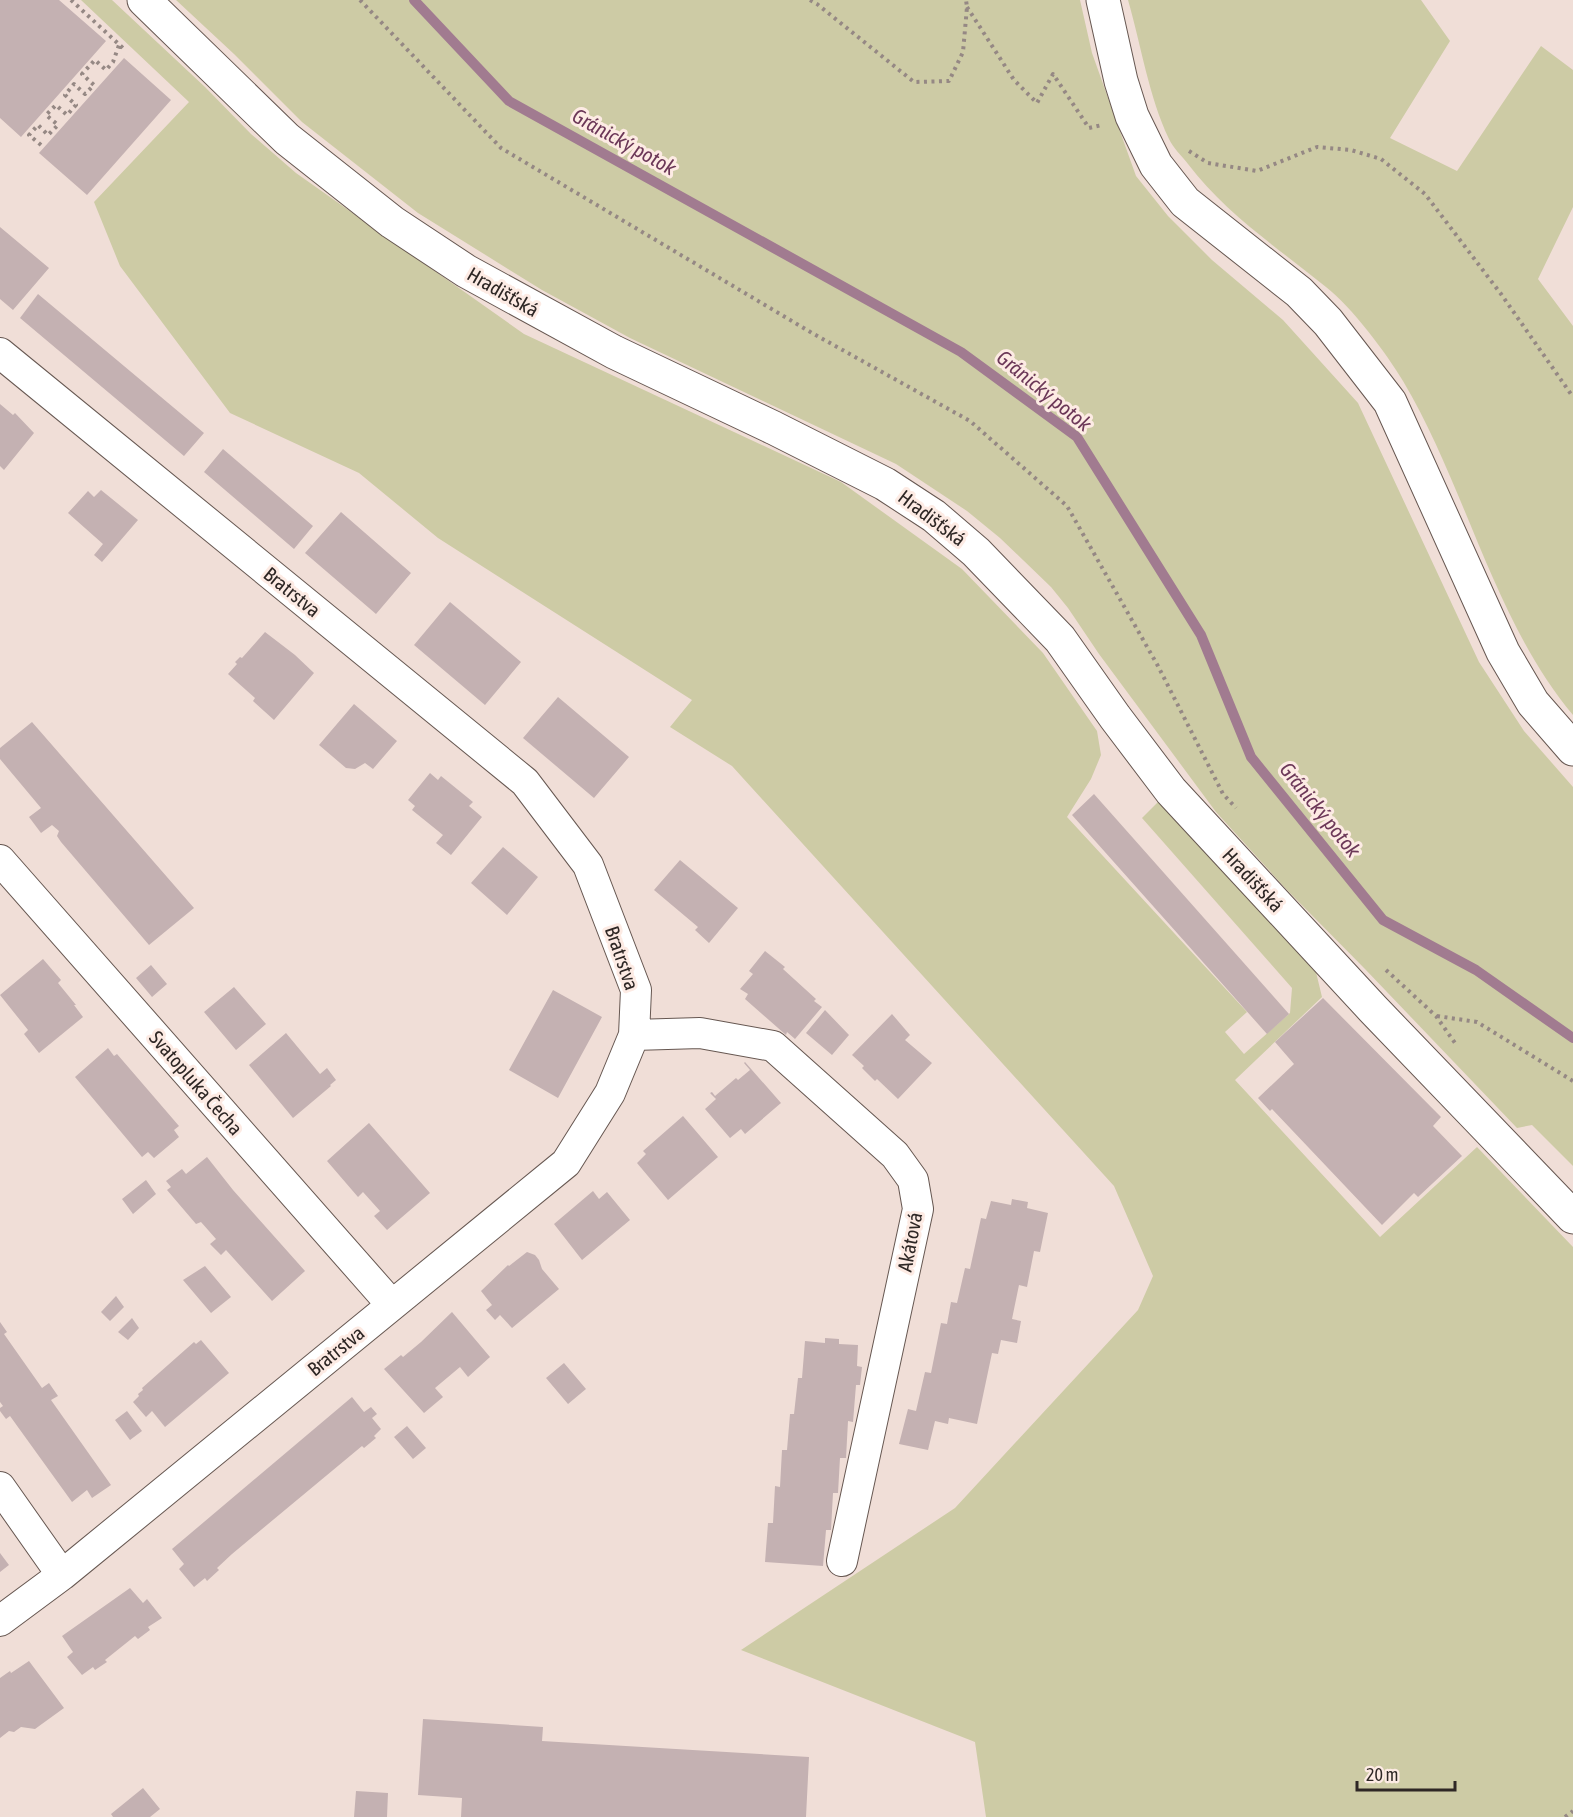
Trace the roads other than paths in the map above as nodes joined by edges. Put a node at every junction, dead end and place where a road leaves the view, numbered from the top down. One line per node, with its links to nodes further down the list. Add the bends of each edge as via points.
1 (144, 0): 7 (street, Hradišťská, via 287,139 392,222 466,271 574,331 847,464 934,516 976,552 1060,639 1171,791)
2 (1103, 0): 4 (street, via 1132,116 1156,165 1185,202 1299,292 1328,322 1390,402 1503,652 1533,703)
3 (0, 353): 6 (street, Bratrstva, via 525,782 588,865 636,990)
4 (1573, 749)
5 (0, 860): 8 (street, Svatopluka Čecha)
6 (634, 1035): 8 (street, Bratrstva, via 610,1093 566,1163); 10 (street, Akátová, via 700,1033 773,1046 895,1155 914,1180 918,1209)
7 (1573, 1217)
8 (392, 1305): 11 (street, Bratrstva)
9 (0, 1487): 11 (street)
10 (842, 1561)
11 (62, 1575): 12 (street, Bratrstva)
12 (0, 1621)

